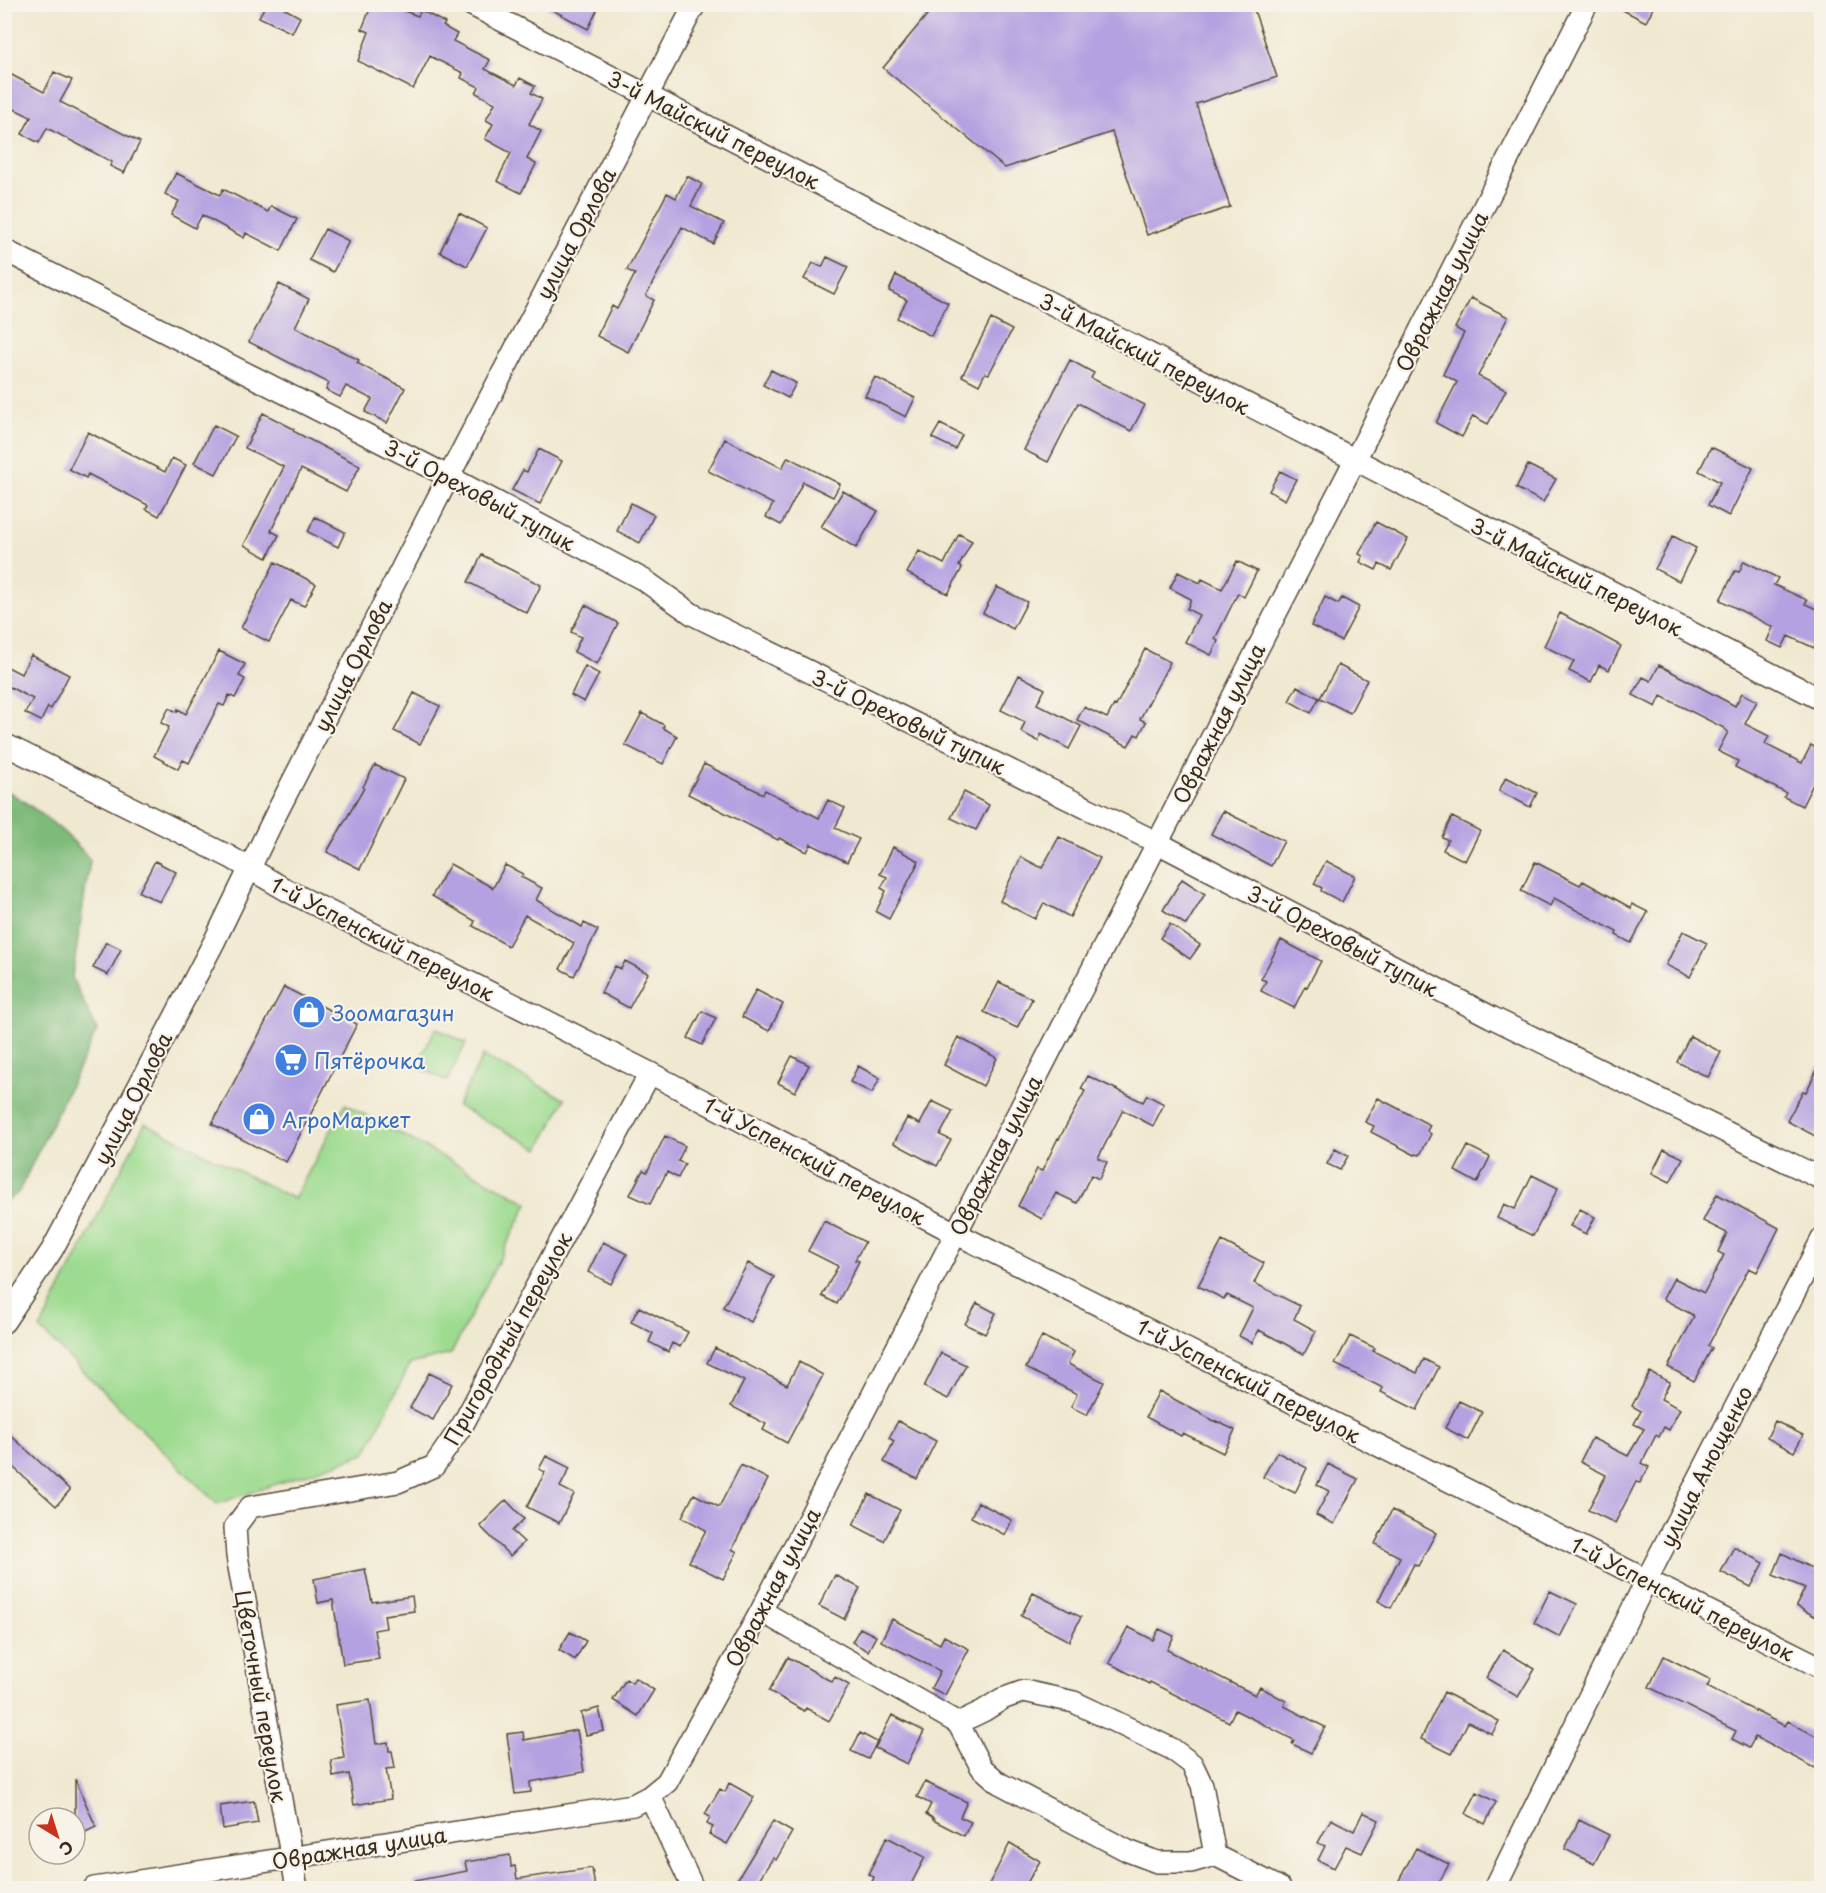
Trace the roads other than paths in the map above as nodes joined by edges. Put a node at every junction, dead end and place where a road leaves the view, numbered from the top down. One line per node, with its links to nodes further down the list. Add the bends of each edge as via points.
1 (470, 4): 4 (street, 3-й Майский переулок)
2 (694, 4): 4 (street, улица Орлова)
3 (1587, 4): 6 (street, Овражная улица)
4 (649, 94): 6 (street, 3-й Майский переулок); 7 (street, улица Орлова)
5 (4, 250): 7 (street, 3-й Ореховый тупик)
6 (1354, 462): 8 (street, 3-й Майский переулок); 10 (street, Овражная улица)
7 (448, 478): 10 (street, 3-й Ореховый тупик, via 644,580 692,614); 11 (street, улица Орлова)
8 (1821, 700)
9 (4, 744): 11 (street, 1-й Успенский переулок)
10 (1156, 842): 13 (street, 3-й Ореховый тупик, via 1491,1017); 14 (street, Овражная улица)
11 (250, 869): 12 (street, 1-й Успенский переулок); 16 (street, улица Орлова, via 52,1250)
12 (650, 1073): 14 (street, 1-й Успенский переулок); 17 (street, Пригородный переулок, via 463,1424 434,1466 398,1482)
13 (1821, 1179)
14 (955, 1233): 18 (street, 1-й Успенский переулок); 19 (street, Овражная улица)
15 (1821, 1239): 18 (street, улица Анощенко)
16 (4, 1322)
17 (250, 1507): 24 (street, Цветочный переулок, via 235,1527 237,1556)
18 (1647, 1579): 20 (street, 1-й Успенский переулок); 29 (street, улица Анощенко)
19 (761, 1611): 21 (street); 22 (street, Овражная улица, via 667,1782)
20 (1821, 1668)
21 (958, 1723): 23 (street, via 981,1767 999,1783 1128,1851 1157,1862 1191,1862); 23 (street, via 1024,1691 1074,1702 1172,1749 1192,1764 1202,1785)
22 (650, 1796): 24 (street, Овражная улица, via 633,1805); 27 (street)
23 (1215, 1855): 28 (street)
24 (291, 1857): 25 (street, Овражная улица); 26 (street, Цветочный переулок)
25 (94, 1888)
26 (297, 1888)
27 (693, 1888)
28 (1280, 1888)
29 (1495, 1888)

